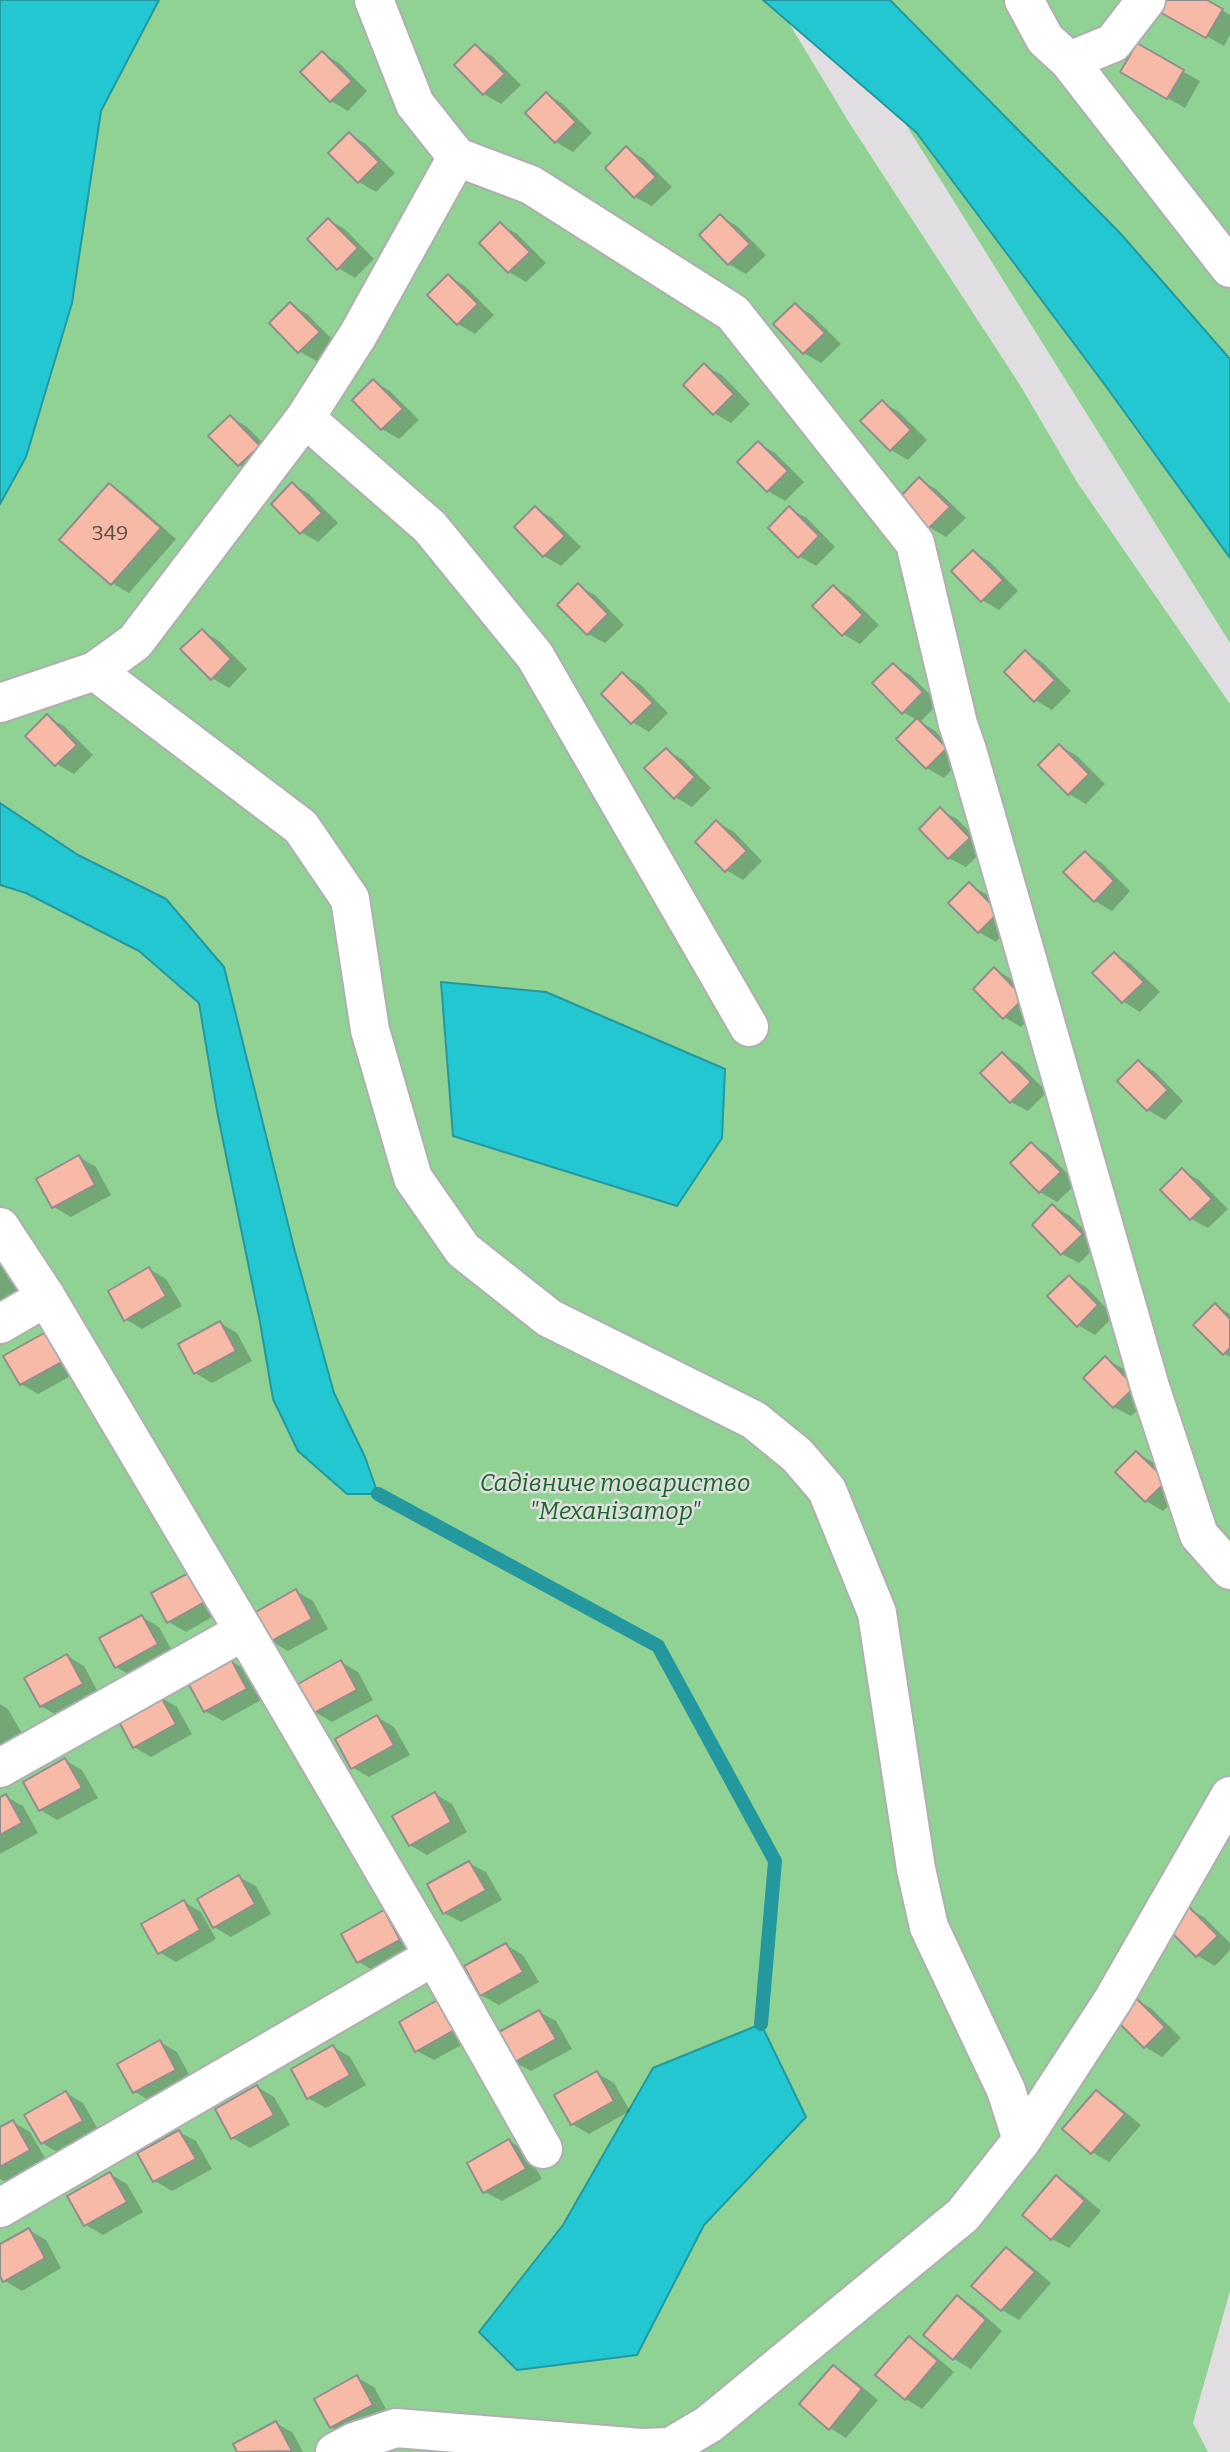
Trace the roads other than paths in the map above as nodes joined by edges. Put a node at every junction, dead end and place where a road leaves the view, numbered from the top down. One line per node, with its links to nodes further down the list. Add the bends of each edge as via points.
1 (374, 0): 5 (street, via 415,104)
2 (1024, 0): 4 (street, via 1045,39)
3 (1146, 0): 4 (street, via 1113,43)
4 (1069, 61): 6 (street)
5 (457, 157): 7 (street, via 358,335); 14 (street, via 531,185 733,313 915,542 958,724 1150,1387 1199,1535)
6 (1230, 268)
7 (305, 418): 8 (street, via 135,642); 10 (street, via 430,527 536,656)
8 (96, 671): 9 (street); 19 (street, via 301,827 350,899 370,1030 413,1178 463,1250 549,1318 754,1420 797,1454 827,1490 877,1613 929,1927 1006,2090)
9 (0, 703)
10 (749, 1027)
11 (0, 1227): 12 (street)
12 (46, 1297): 13 (street); 15 (street)
13 (0, 1324)
14 (1230, 1570)
15 (244, 1631): 16 (street); 18 (street)
16 (0, 1768)
17 (1230, 1796): 19 (street, via 1113,2000)
18 (434, 1956): 20 (street); 21 (street)
19 (1022, 2140): 22 (street, via 963,2215 709,2424 670,2447 396,2428)
20 (543, 2149)
21 (0, 2208)
22 (335, 2452)

